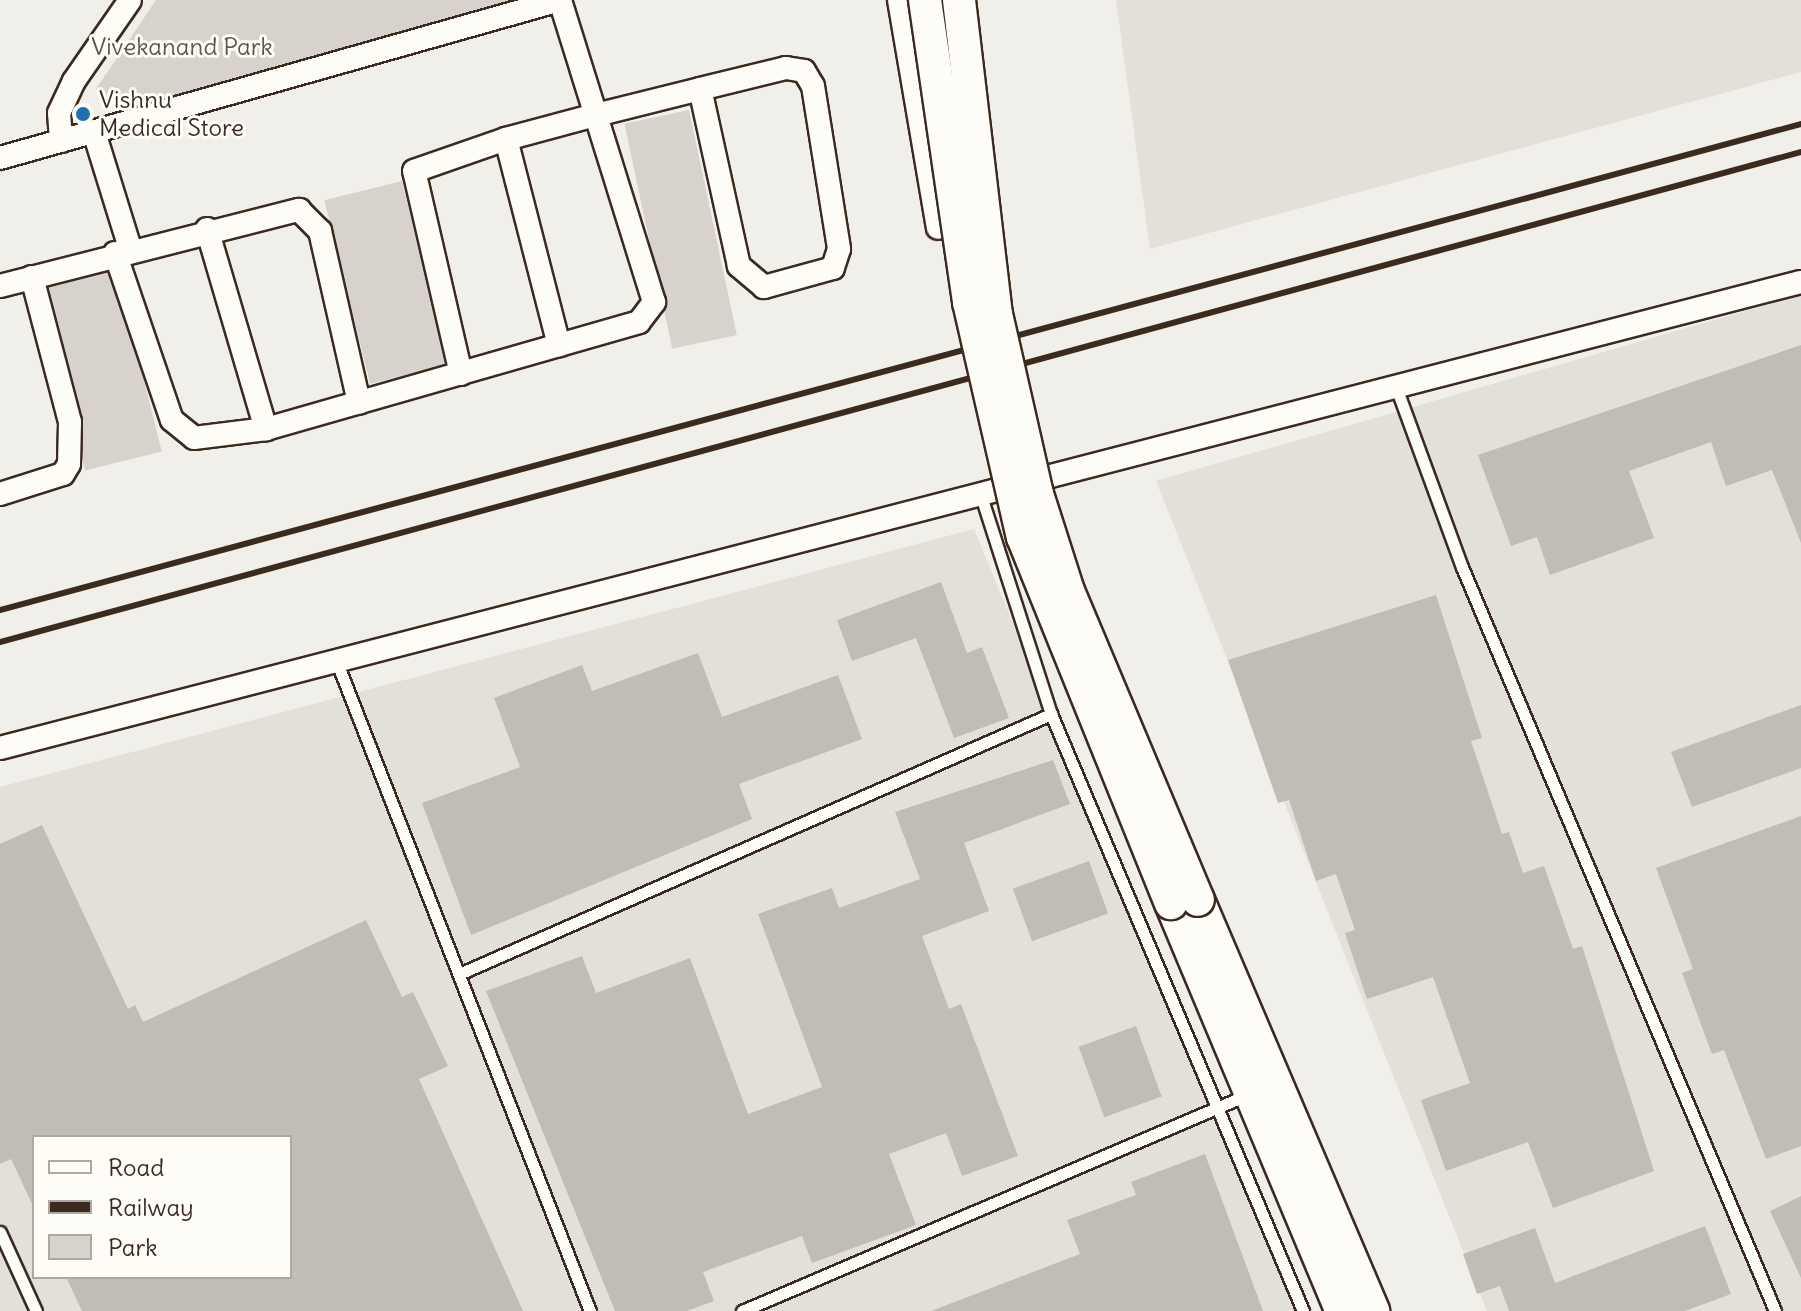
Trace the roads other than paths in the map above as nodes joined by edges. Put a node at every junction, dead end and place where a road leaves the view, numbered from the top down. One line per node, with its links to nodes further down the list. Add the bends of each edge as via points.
1 (130, 0): 11 (street, via 74,81 59,113)
2 (560, 0): 6 (street); 8 (street)
3 (899, 0): 13 (street)
4 (925, 0): 29 (main road, bridge, via 969,302 1023,537)
5 (959, 0): 29 (main road, bridge, via 996,314 1037,494)
6 (514, 6): 9 (street)
7 (700, 89): 7 (street, via 786,68 804,71 813,86 839,249 833,268 764,287 739,266); 8 (street)
8 (592, 116): 10 (street); 19 (street, via 654,302 639,322)
9 (94, 132): 11 (street); 15 (street)
10 (506, 139): 19 (street); 20 (street, via 414,171)
11 (61, 141): 12 (street)
12 (0, 158)
13 (938, 228)
14 (207, 229): 15 (street); 22 (street, via 289,209 313,220); 23 (street)
15 (123, 251): 16 (street); 23 (street, via 181,433)
16 (32, 277): 18 (street); 25 (street, via 70,422 69,464 63,474)
17 (1801, 282): 21 (street)
18 (0, 286)
19 (559, 345): 20 (street)
20 (461, 374): 22 (street)
21 (1396, 387): 24 (street); 40 (lane, via 1462,567)
22 (359, 403): 23 (street)
23 (266, 429)
24 (980, 493): 26 (street); 27 (lane)
25 (0, 494)
26 (334, 656): 28 (street); 30 (lane)
27 (1051, 714): 30 (lane); 32 (lane)
28 (0, 748)
29 (1184, 902): 31 (main road); 39 (main road)
30 (459, 974): 35 (lane)
31 (1251, 1093): 32 (lane); 38 (main road)
32 (1218, 1107): 36 (lane); 37 (lane)
33 (0, 1232): 34 (lane)
34 (36, 1311)
35 (590, 1311)
36 (742, 1311)
37 (1303, 1311)
38 (1342, 1311)
39 (1373, 1311)
40 (1775, 1311)

